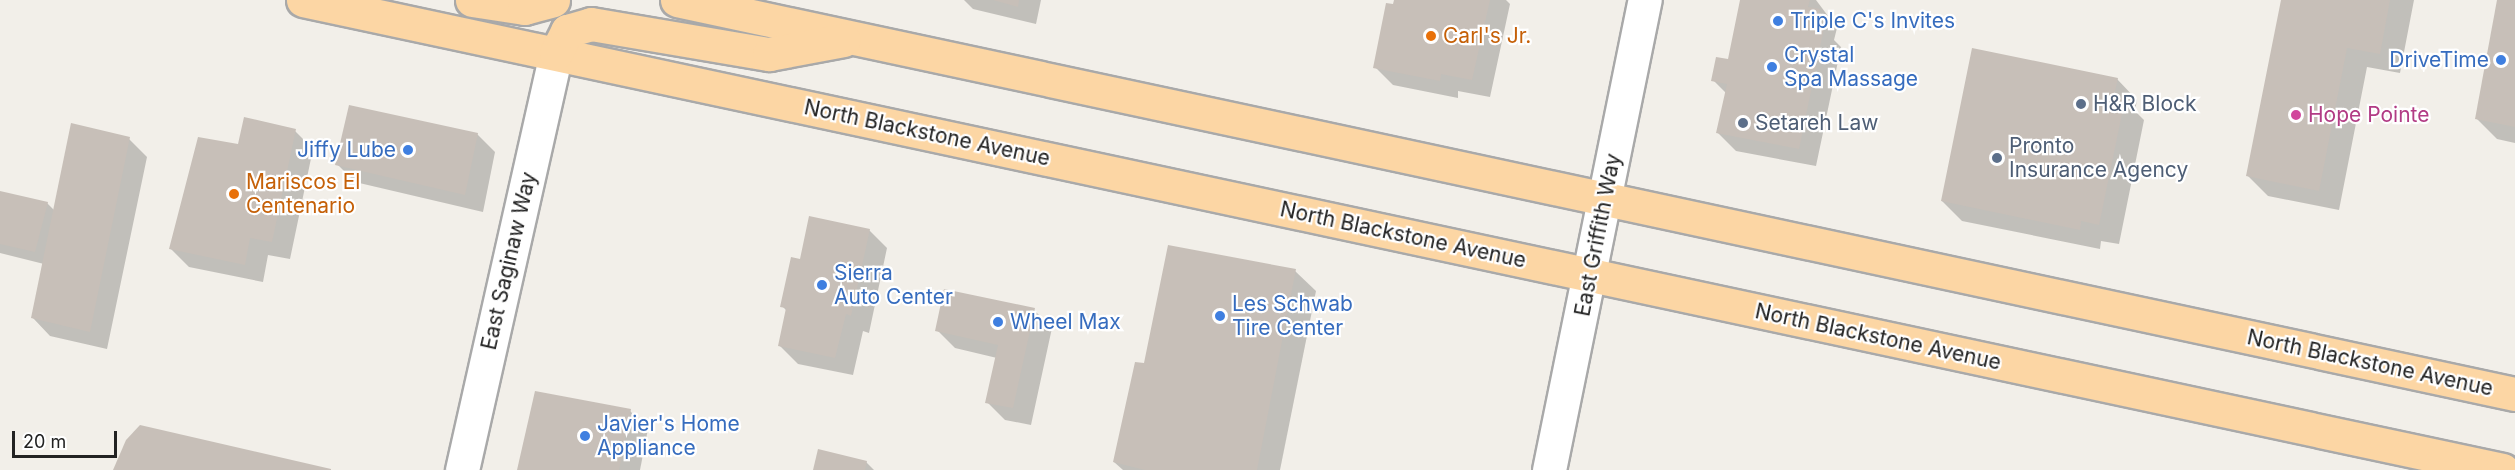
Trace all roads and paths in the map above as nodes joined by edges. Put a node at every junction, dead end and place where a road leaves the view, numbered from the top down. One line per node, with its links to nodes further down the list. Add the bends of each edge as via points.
1 (303, 0): 6 (main road, North Blackstone Avenue)
2 (472, 0): 3 (main road, via 524,8)
3 (553, 0)
4 (677, 0): 7 (main road, North Blackstone Avenue)
5 (1645, 0): 9 (street, East Griffith Way)
6 (360, 5): 8 (main road, North Blackstone Avenue)
7 (854, 38): 8 (main road, via 769,54 591,24 567,32); 9 (main road, North Blackstone Avenue)
8 (556, 53): 10 (main road, North Blackstone Avenue); 12 (street, East Saginaw Way)
9 (1605, 199): 10 (street, East Griffith Way); 11 (main road, North Blackstone Avenue)
10 (1591, 275): 13 (street, East Griffith Way); 14 (main road, North Blackstone Avenue)
11 (2515, 394)
12 (462, 470)
13 (1549, 470)
14 (2502, 470)

